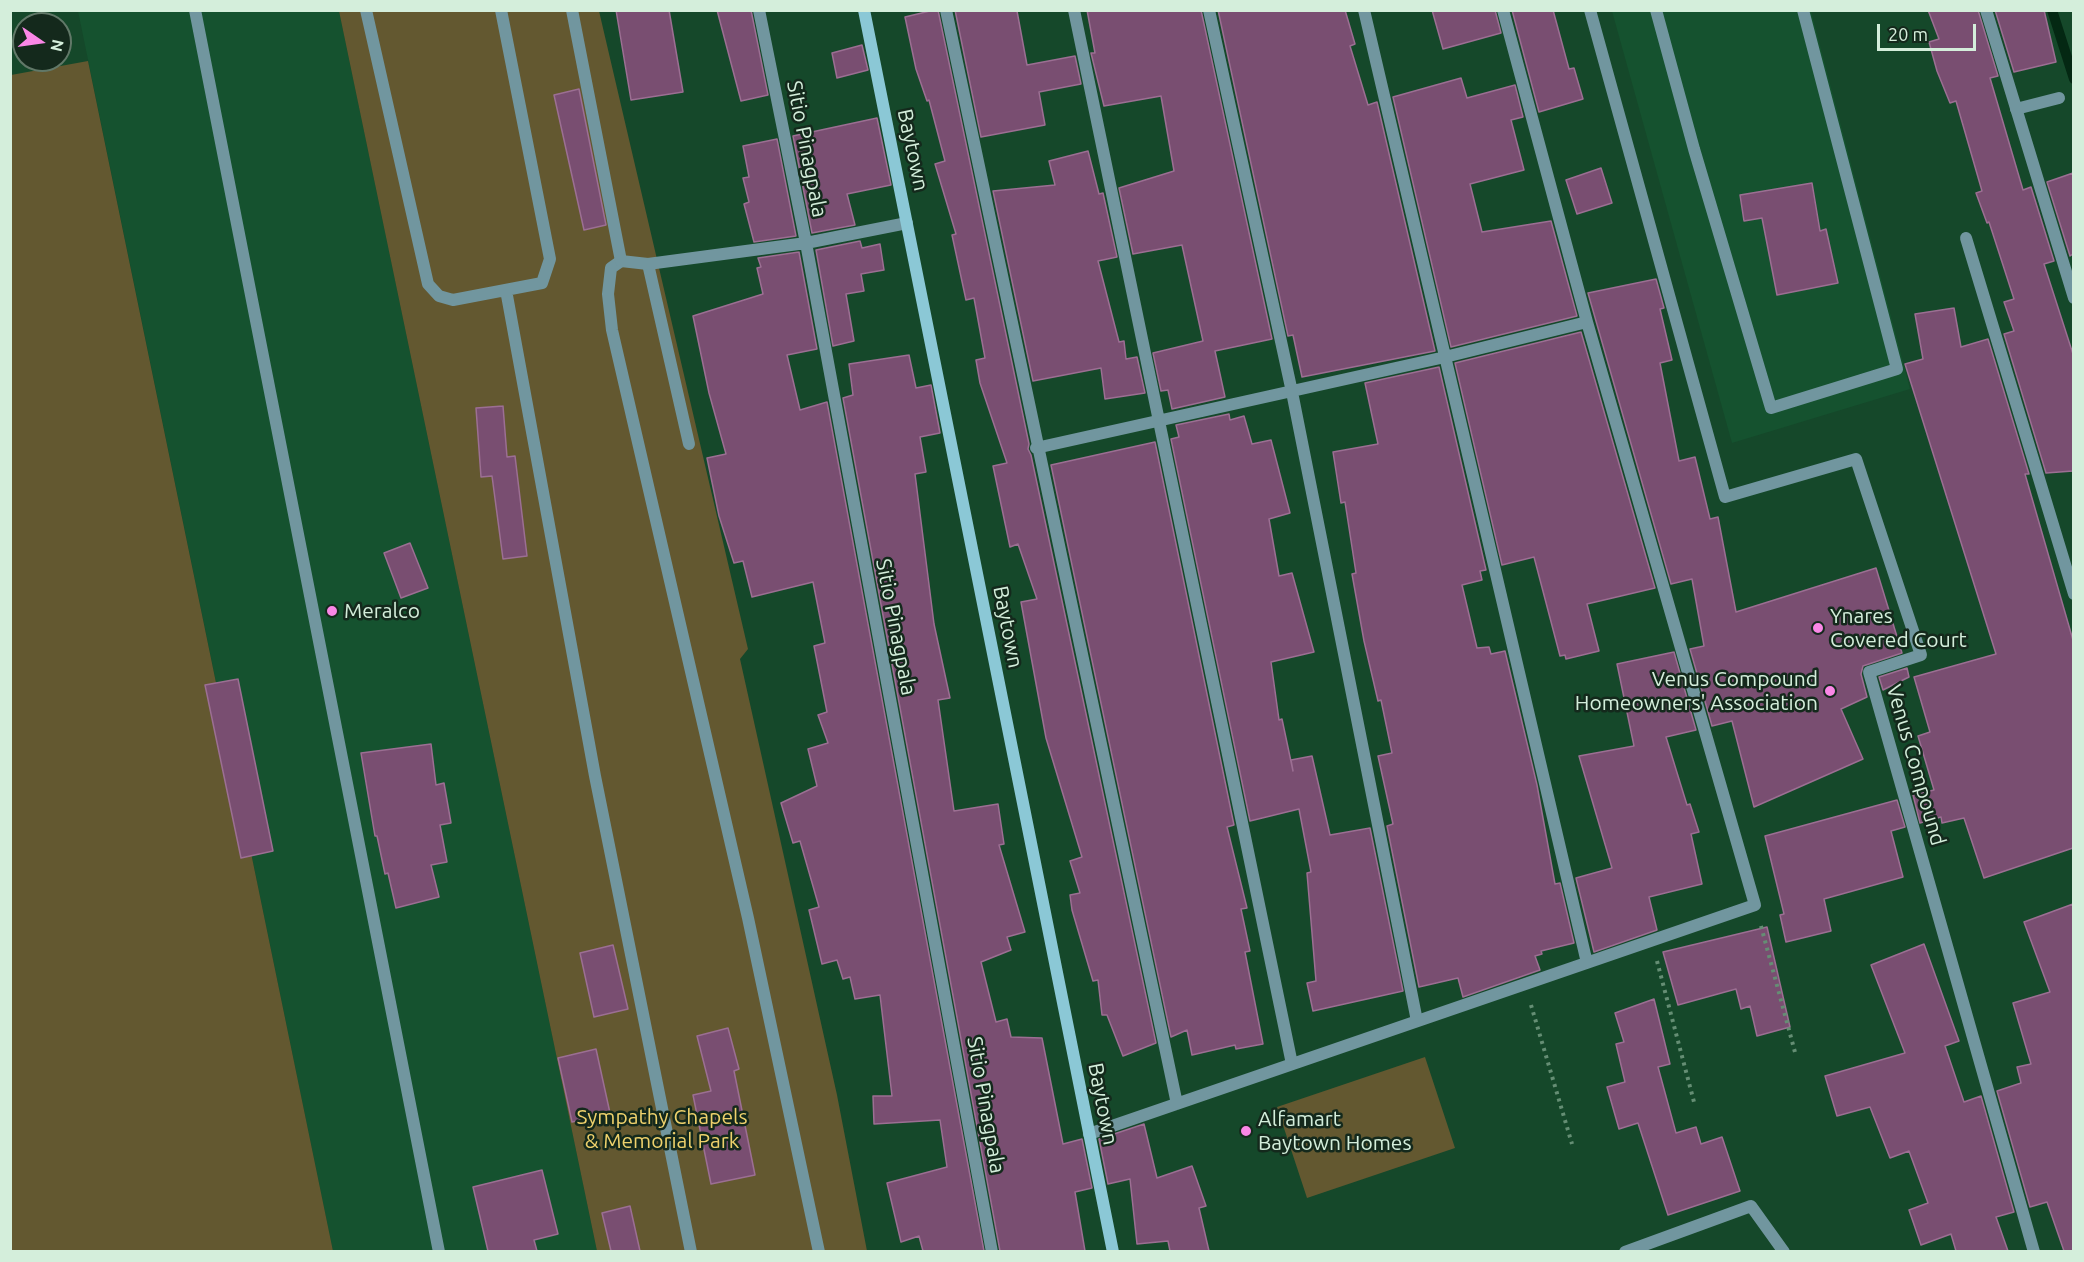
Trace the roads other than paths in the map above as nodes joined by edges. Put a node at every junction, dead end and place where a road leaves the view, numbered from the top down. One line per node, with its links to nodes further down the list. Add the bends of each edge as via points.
1 (195, 10): 37 (street)
2 (366, 10): 23 (street, via 428,284 439,296 453,300)
3 (501, 10): 23 (street, via 550,258 542,283)
4 (572, 10): 21 (street)
5 (759, 10): 20 (street, Sitio Pinagpala)
6 (864, 10): 18 (main road, Baytown)
7 (946, 10): 30 (street)
8 (1074, 10): 28 (street)
9 (1209, 10): 27 (street)
10 (1364, 10): 26 (street)
11 (1503, 10): 25 (street)
12 (1590, 10): 44 (street, Venus Compound, via 1725,497 1856,459 1921,655 1869,672)
13 (1656, 10): 14 (street, via 1771,408 1897,369)
14 (1803, 10)
15 (1986, 10): 17 (street)
16 (2060, 98): 17 (street)
17 (2016, 110): 24 (street)
18 (908, 223): 20 (street); 36 (main road, Baytown)
19 (1966, 238): 31 (street)
20 (806, 243): 22 (street); 40 (street, Sitio Pinagpala)
21 (621, 261): 22 (street); 39 (street, via 611,268 608,294 612,330)
22 (648, 264): 29 (street)
23 (506, 290): 38 (street, via 592,764)
24 (2073, 298)
25 (1587, 322): 26 (street); 32 (street, via 1755,905)
26 (1445, 357): 27 (street); 32 (street)
27 (1292, 392): 28 (street); 33 (street)
28 (1159, 422): 30 (street); 34 (street)
29 (689, 444)
30 (1036, 448): 35 (street)
31 (2073, 594)
32 (1587, 963): 33 (street)
33 (1417, 1021): 34 (street)
34 (1292, 1064): 35 (street)
35 (1177, 1104): 36 (street)
36 (1089, 1134): 41 (main road, Baytown)
37 (439, 1251)
38 (691, 1251)
39 (819, 1251)
40 (992, 1251)
41 (1113, 1251)
42 (1625, 1251): 43 (street, via 1751,1206)
43 (1784, 1251)
44 (2034, 1251)

